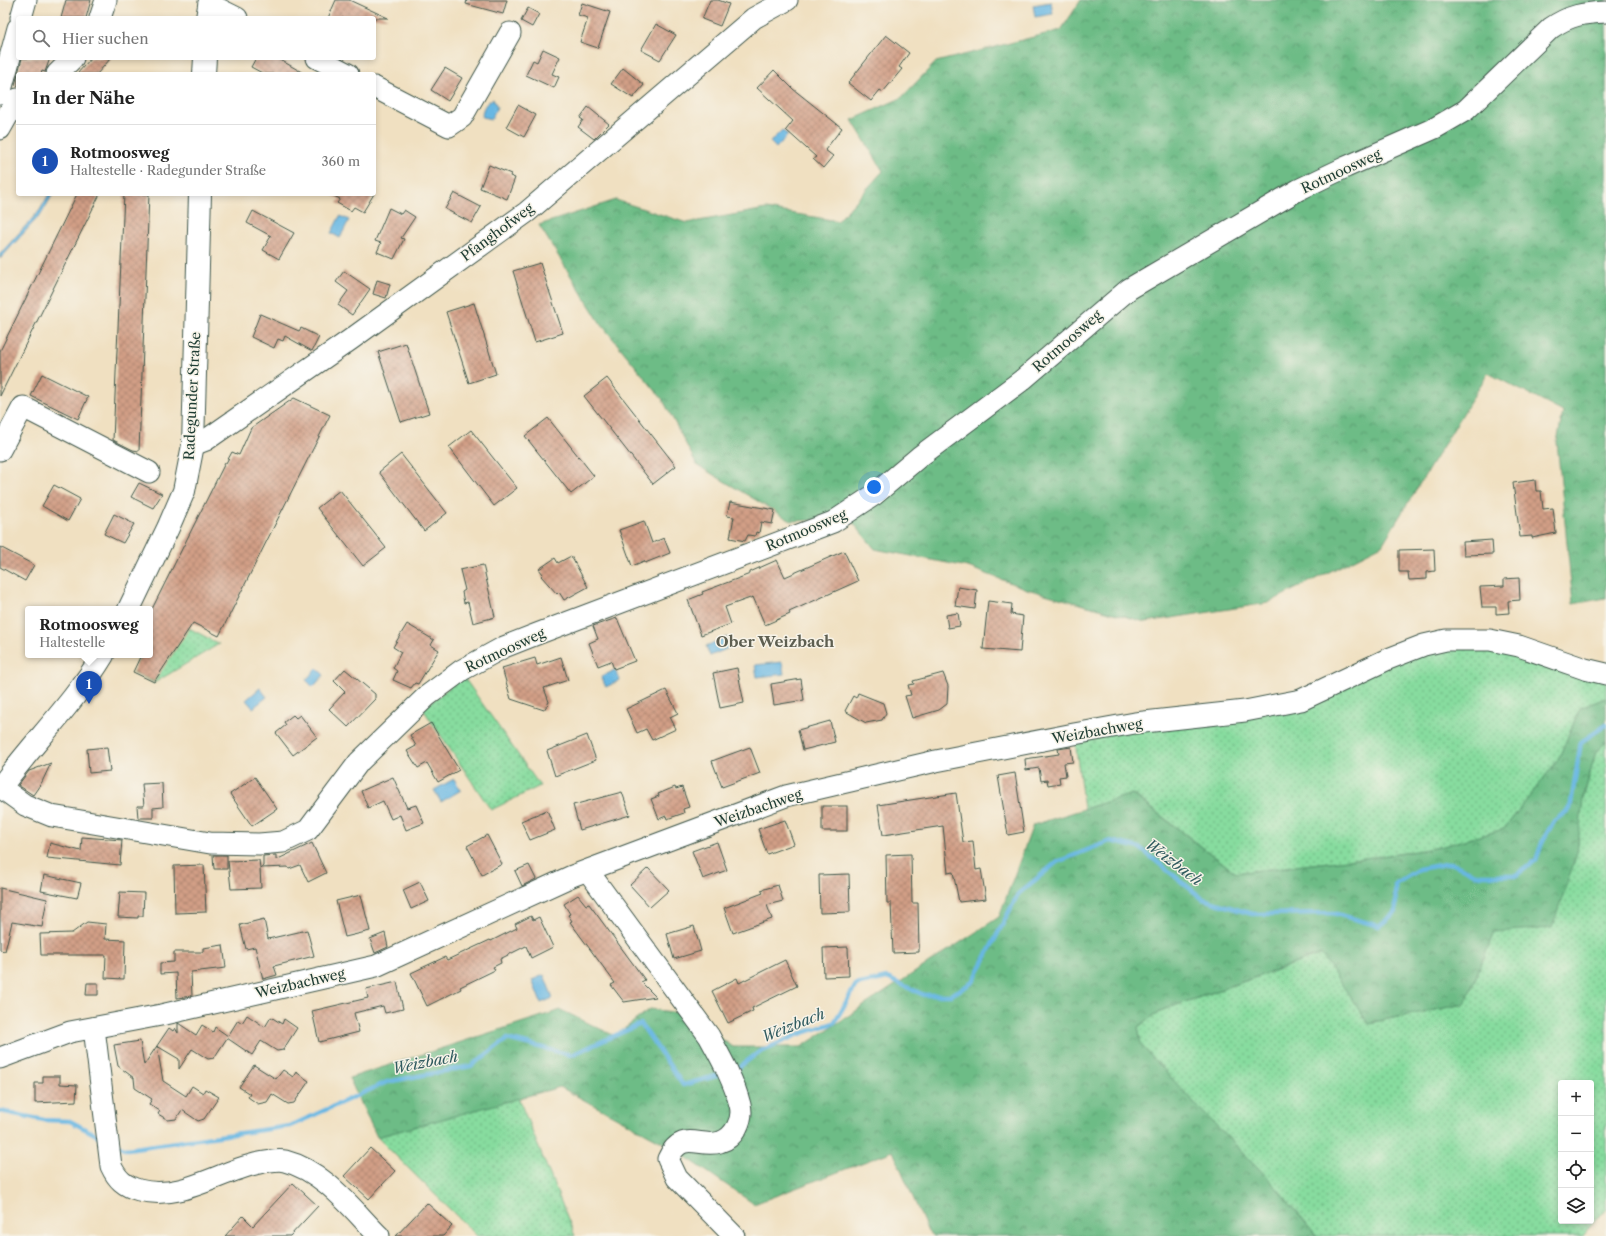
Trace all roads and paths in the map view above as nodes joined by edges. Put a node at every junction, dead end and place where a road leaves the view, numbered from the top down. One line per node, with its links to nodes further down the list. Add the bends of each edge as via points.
1 (26, 0): 6 (street)
2 (106, 0): 7 (street)
3 (788, 0): 21 (street, Pfanghofweg, via 754,18 527,212 339,348 206,440)
4 (209, 7): 8 (street)
5 (1606, 12): 27 (street, Rotmoosweg, via 1578,14 1556,24 1466,110 1435,128 1298,190 1129,289 1020,381 919,457 874,495 839,518 536,634 504,647 462,670 427,696 359,762 308,830 283,842 210,843 52,816 25,805)
6 (22, 16)
7 (101, 16)
8 (233, 16)
9 (510, 33): 17 (street, via 462,117 449,126)
10 (16, 43): 18 (street)
11 (72, 60): 14 (street)
12 (205, 60): 15 (main road)
13 (321, 60): 16 (street)
14 (59, 72)
15 (204, 72)
16 (344, 72)
17 (376, 88)
18 (9, 97): 19 (street)
19 (0, 128)
20 (200, 196): 21 (main road, Radegunder Straße)
21 (192, 445): 24 (main road, Radegunder Straße, via 184,491)
22 (0, 450): 23 (street, via 23,407)
23 (149, 472)
24 (130, 606)
25 (100, 658): 27 (main road, via 76,694)
26 (1606, 674): 28 (street, Weizbachweg, via 1520,646 1490,640 1446,640 1424,645 1388,659 1301,700 1245,711 1135,723 1074,734 786,796)
27 (0, 788)
28 (588, 870): 29 (street, Weizbachweg, via 376,966); 32 (street, via 691,1009 709,1036 732,1084 741,1107 740,1122 731,1137 719,1143 684,1141 672,1151 668,1159 676,1178)
29 (94, 1028): 30 (street, Weizbachweg, via 70,1032); 31 (street, via 110,1166 117,1179 130,1188 164,1193 195,1186 236,1169 263,1162 284,1161 324,1181)
30 (0, 1058)
31 (379, 1236)
32 (734, 1236)

